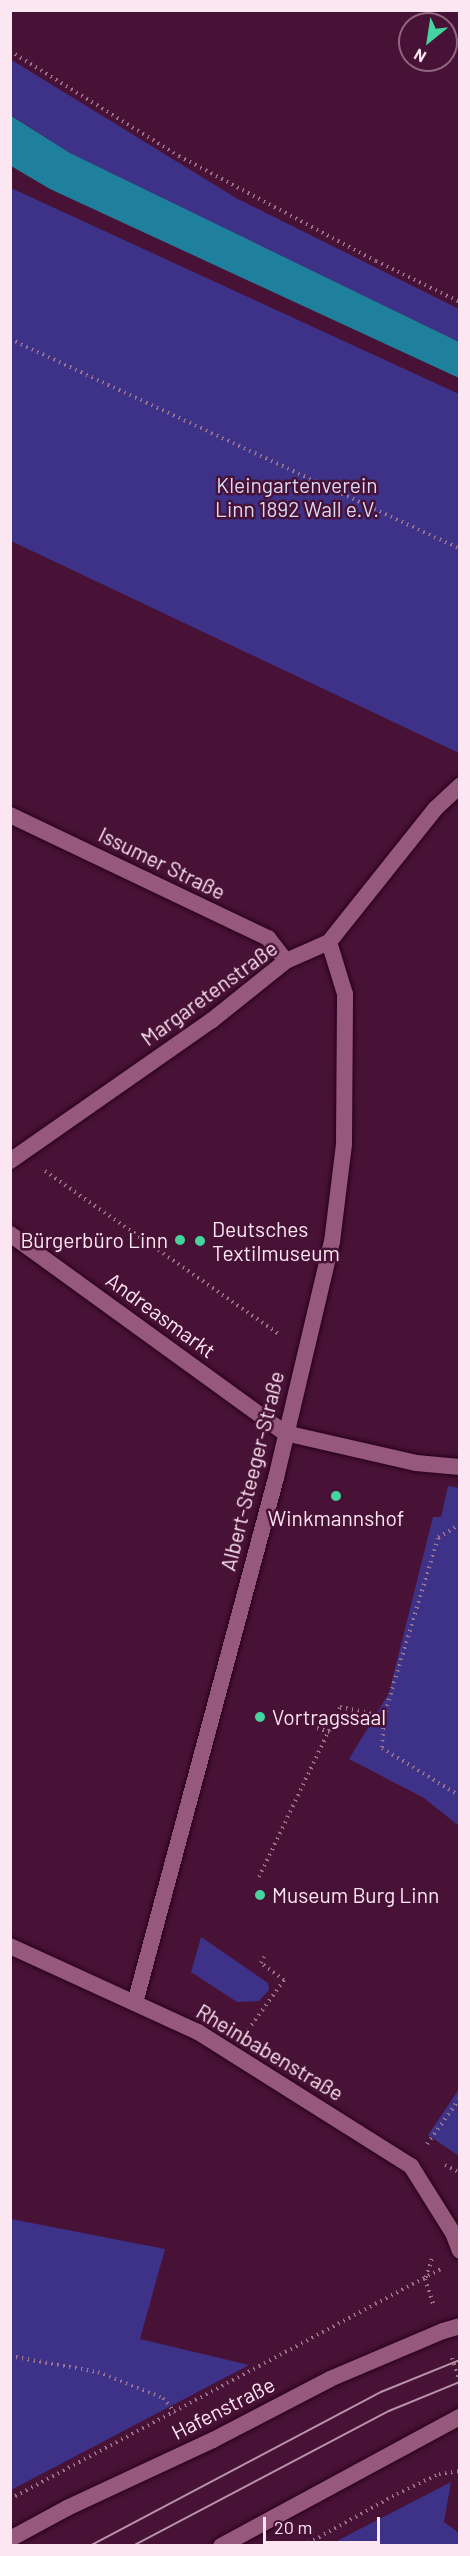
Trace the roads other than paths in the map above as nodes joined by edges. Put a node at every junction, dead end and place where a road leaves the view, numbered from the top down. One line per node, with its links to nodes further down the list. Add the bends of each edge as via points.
1 (459, 786): 3 (street, Margaretenstraße, via 436,808)
2 (10, 814): 4 (street, Issumer Straße, via 268,939)
3 (329, 942): 4 (street, Margaretenstraße); 7 (street, Albert-Steeger-Straße, via 345,994 344,1144 332,1242)
4 (286, 961): 5 (street, Margaretenstraße, via 211,1021)
5 (10, 1161)
6 (10, 1234): 7 (street, Andreasmarkt)
7 (285, 1433): 8 (street, via 416,1463); 10 (street, Albert-Steeger-Straße)
8 (459, 1467)
9 (10, 1946): 10 (street, Rheinbabenstraße)
10 (135, 2003): 11 (street, Rheinbabenstraße, via 198,2032 411,2166 453,2234)
11 (459, 2251)
12 (459, 2326): 14 (street, Hafenstraße, via 330,2379)
13 (459, 2417): 15 (street)
14 (10, 2539)
15 (220, 2546)

